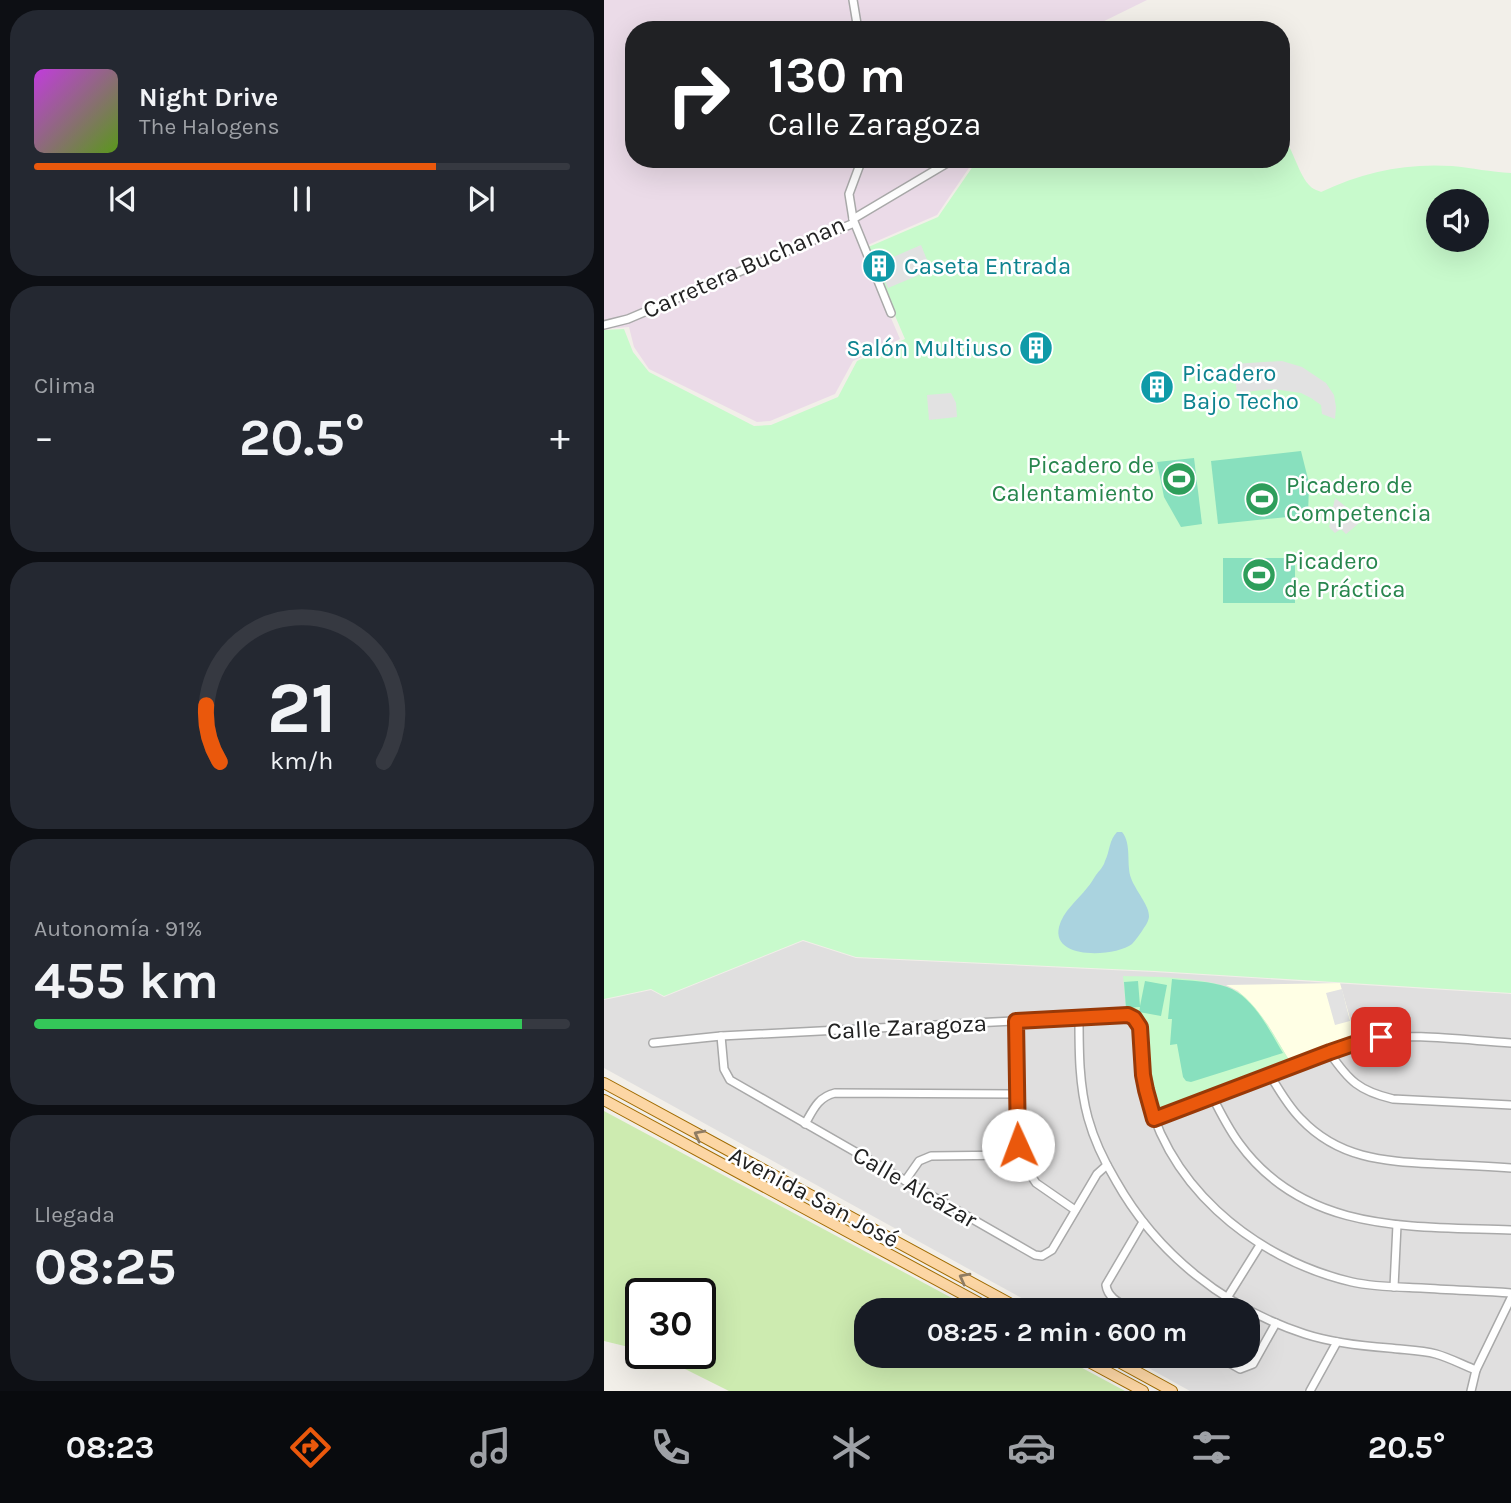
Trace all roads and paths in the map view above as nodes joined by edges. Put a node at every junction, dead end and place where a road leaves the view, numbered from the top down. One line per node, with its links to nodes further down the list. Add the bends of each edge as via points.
1 (853, 0): 2 (street)
2 (856, 21)
3 (859, 168): 5 (street, via 849,194)
4 (939, 168): 5 (street, Carretera Buchanan)
5 (853, 221): 6 (street); 7 (street, Carretera Buchanan, via 628,319)
6 (891, 313)
7 (604, 325)
8 (1079, 1018): 9 (street, Calle Zaragoza); 20 (street, Calle Zaragoza, via 1128,1015 1138,1022); 23 (street, via 1083,1096)
9 (1016, 1021): 10 (street, Calle Zaragoza); 16 (street)
10 (721, 1036): 11 (street, Calle Zaragoza); 21 (street, Calle Alcázar, via 724,1069 730,1080)
11 (652, 1043)
12 (1511, 1043): 13 (street, via 1381,1037)
13 (1330, 1052): 14 (street); 19 (street, via 1351,1081 1381,1096)
14 (1270, 1075): 17 (street); 24 (street, via 1300,1119 1323,1138 1359,1155 1389,1162)
15 (604, 1083): 34 (main road, Avenida San José, one-way to 15)
16 (1016, 1094): 21 (street, via 835,1093 822,1099); 22 (street)
17 (1212, 1097): 20 (street); 28 (street, via 1245,1150 1284,1187 1331,1212)
18 (604, 1100): 33 (main road, Avenida San José)
19 (1511, 1105)
20 (1154, 1119): 30 (street, Calle Zaragoza, via 1194,1187 1227,1221)
21 (805, 1124): 25 (street, Calle Alcázar)
22 (1020, 1155): 25 (street, via 931,1156 919,1161); 26 (street, via 1036,1183)
23 (1107, 1165): 26 (street, Calle Alcázar); 27 (street)
24 (1511, 1168)
25 (905, 1181): 26 (street, Calle Alcázar, via 1039,1256 1053,1250)
26 (1075, 1210)
27 (1143, 1222): 35 (street, via 1106,1284); 36 (street, via 1179,1261)
28 (1397, 1225): 29 (street); 31 (street)
29 (1511, 1230)
30 (1260, 1245): 31 (street, Calle Zaragoza, via 1321,1274); 36 (street)
31 (1394, 1287): 32 (street, Calle Zaragoza)
32 (1511, 1294): 43 (street)
33 (970, 1298)
34 (1000, 1298)
35 (1113, 1298)
36 (1227, 1298)
37 (1260, 1315): 38 (street)
38 (1276, 1323): 39 (street); 40 (street)
39 (1337, 1342): 43 (street, via 1436,1354); 46 (street)
40 (1260, 1352)
41 (1100, 1368): 44 (main road)
42 (1130, 1368): 45 (main road)
43 (1476, 1370): 47 (street)
44 (1143, 1391)
45 (1172, 1391)
46 (1310, 1391)
47 (1471, 1391)

